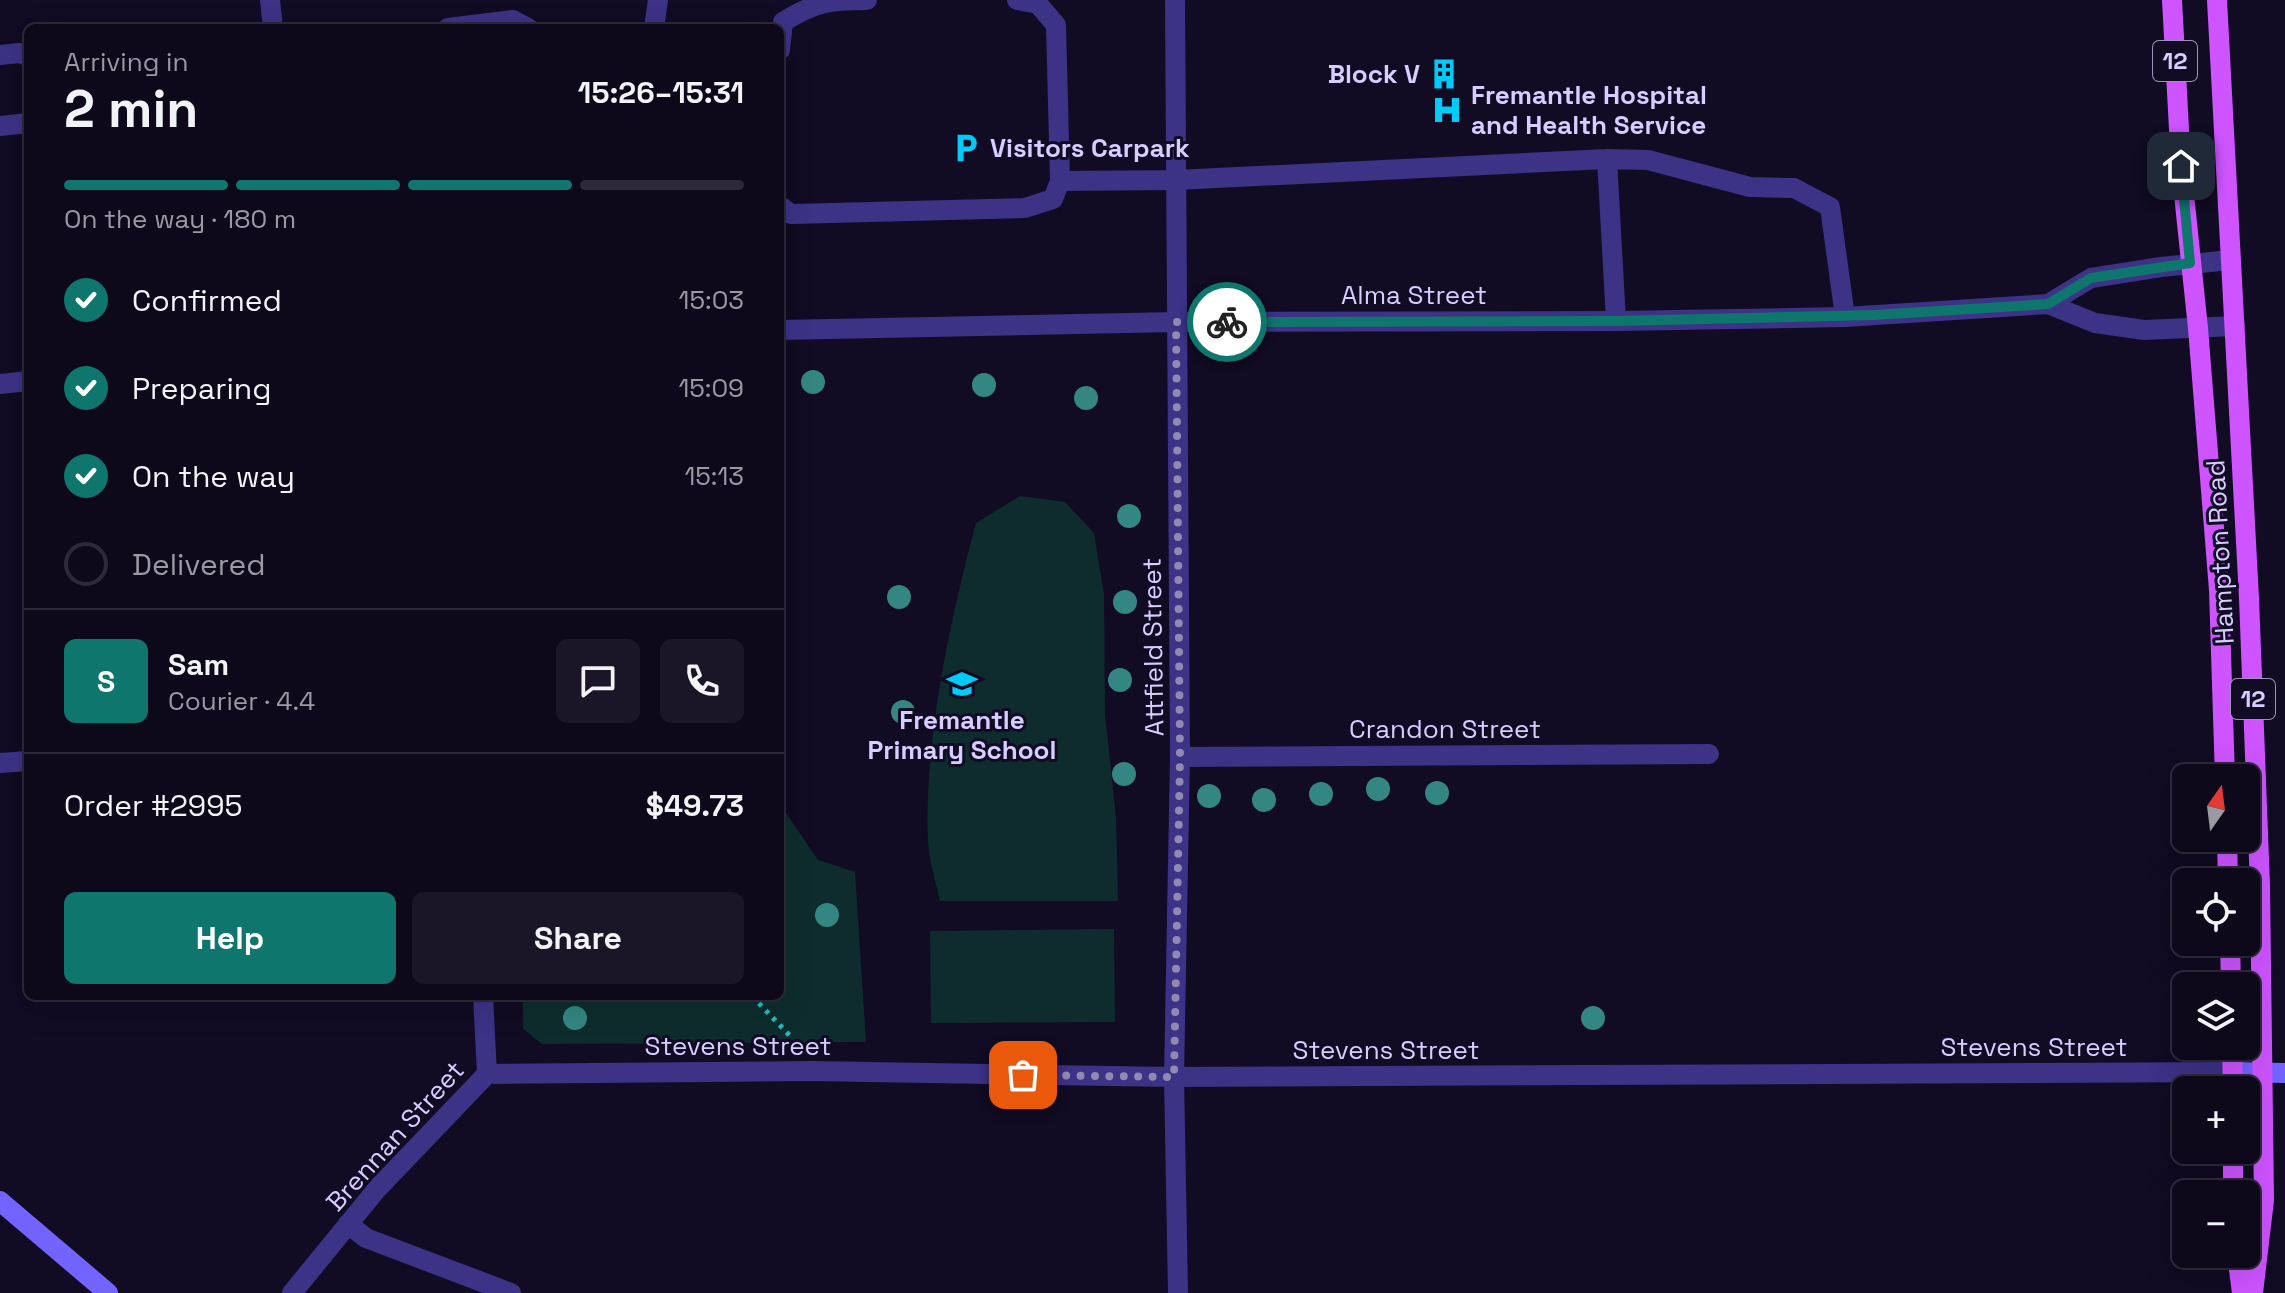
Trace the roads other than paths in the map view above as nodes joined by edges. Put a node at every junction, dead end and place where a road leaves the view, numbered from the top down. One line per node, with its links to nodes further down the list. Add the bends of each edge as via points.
1 (270, 0): 8 (street)
2 (658, 0): 11 (street)
3 (867, 0): 12 (street, via 810,5)
4 (1017, 0): 19 (street, via 1038,4 1056,25)
5 (1175, 0): 18 (street, Attfield Street)
6 (2172, 0): 22 (main road, Hampton Road / 12)
7 (2217, 0): 21 (main road, Hampton Road / 12)
8 (273, 24)
9 (480, 24): 10 (street)
10 (520, 24)
11 (655, 24)
12 (783, 24)
13 (0, 55): 14 (street)
14 (24, 55)
15 (24, 123): 16 (street)
16 (0, 126)
17 (1607, 159): 18 (street); 24 (street, via 1648,160 1750,187 1794,188 1830,207); 25 (street)
18 (1176, 180): 19 (street); 26 (street, Attfield Street)
19 (1060, 181): 20 (street, via 1053,199 1025,208 791,214)
20 (784, 209)
21 (2230, 260): 22 (street, Alma Street); 27 (main road, Hampton Road / 12)
22 (2190, 263): 23 (street, Alma Street, via 2091,278); 28 (main road, Hampton Road / 12)
23 (2048, 304): 24 (street, Alma Street); 28 (street, Alma Street, via 2095,323 2144,330)
24 (1845, 317): 25 (street, Alma Street)
25 (1616, 321): 26 (street, Alma Street)
26 (1176, 322): 29 (street, Alma Street); 33 (street, Attfield Street)
27 (2235, 326): 28 (street, Alma Street); 38 (main road, Hampton Road / 12)
28 (2198, 328): 36 (main road, Hampton Road / 12, via 2219,590)
29 (784, 330)
30 (24, 381): 31 (street)
31 (0, 384)
32 (1709, 754): 33 (street, Crandon Street)
33 (1180, 757): 40 (street, Attfield Street)
34 (24, 761): 35 (street)
35 (0, 763)
36 (2225, 764)
37 (483, 1000): 39 (street, Brennan Street)
38 (2275, 1073): 50 (main road, Hampton Road / 12)
39 (487, 1074): 40 (street, Stevens Street, via 811,1071); 43 (street, Brennan Street)
40 (1174, 1077): 41 (street, Stevens Street); 48 (street, Attfield Street)
41 (2172, 1081)
42 (0, 1201): 45 (street)
43 (348, 1224): 46 (street, Brennan Street); 47 (street, via 366,1238)
44 (2239, 1268): 49 (main road)
45 (108, 1293)
46 (292, 1293)
47 (511, 1293)
48 (1178, 1293)
49 (2242, 1293)
50 (2253, 1293)

